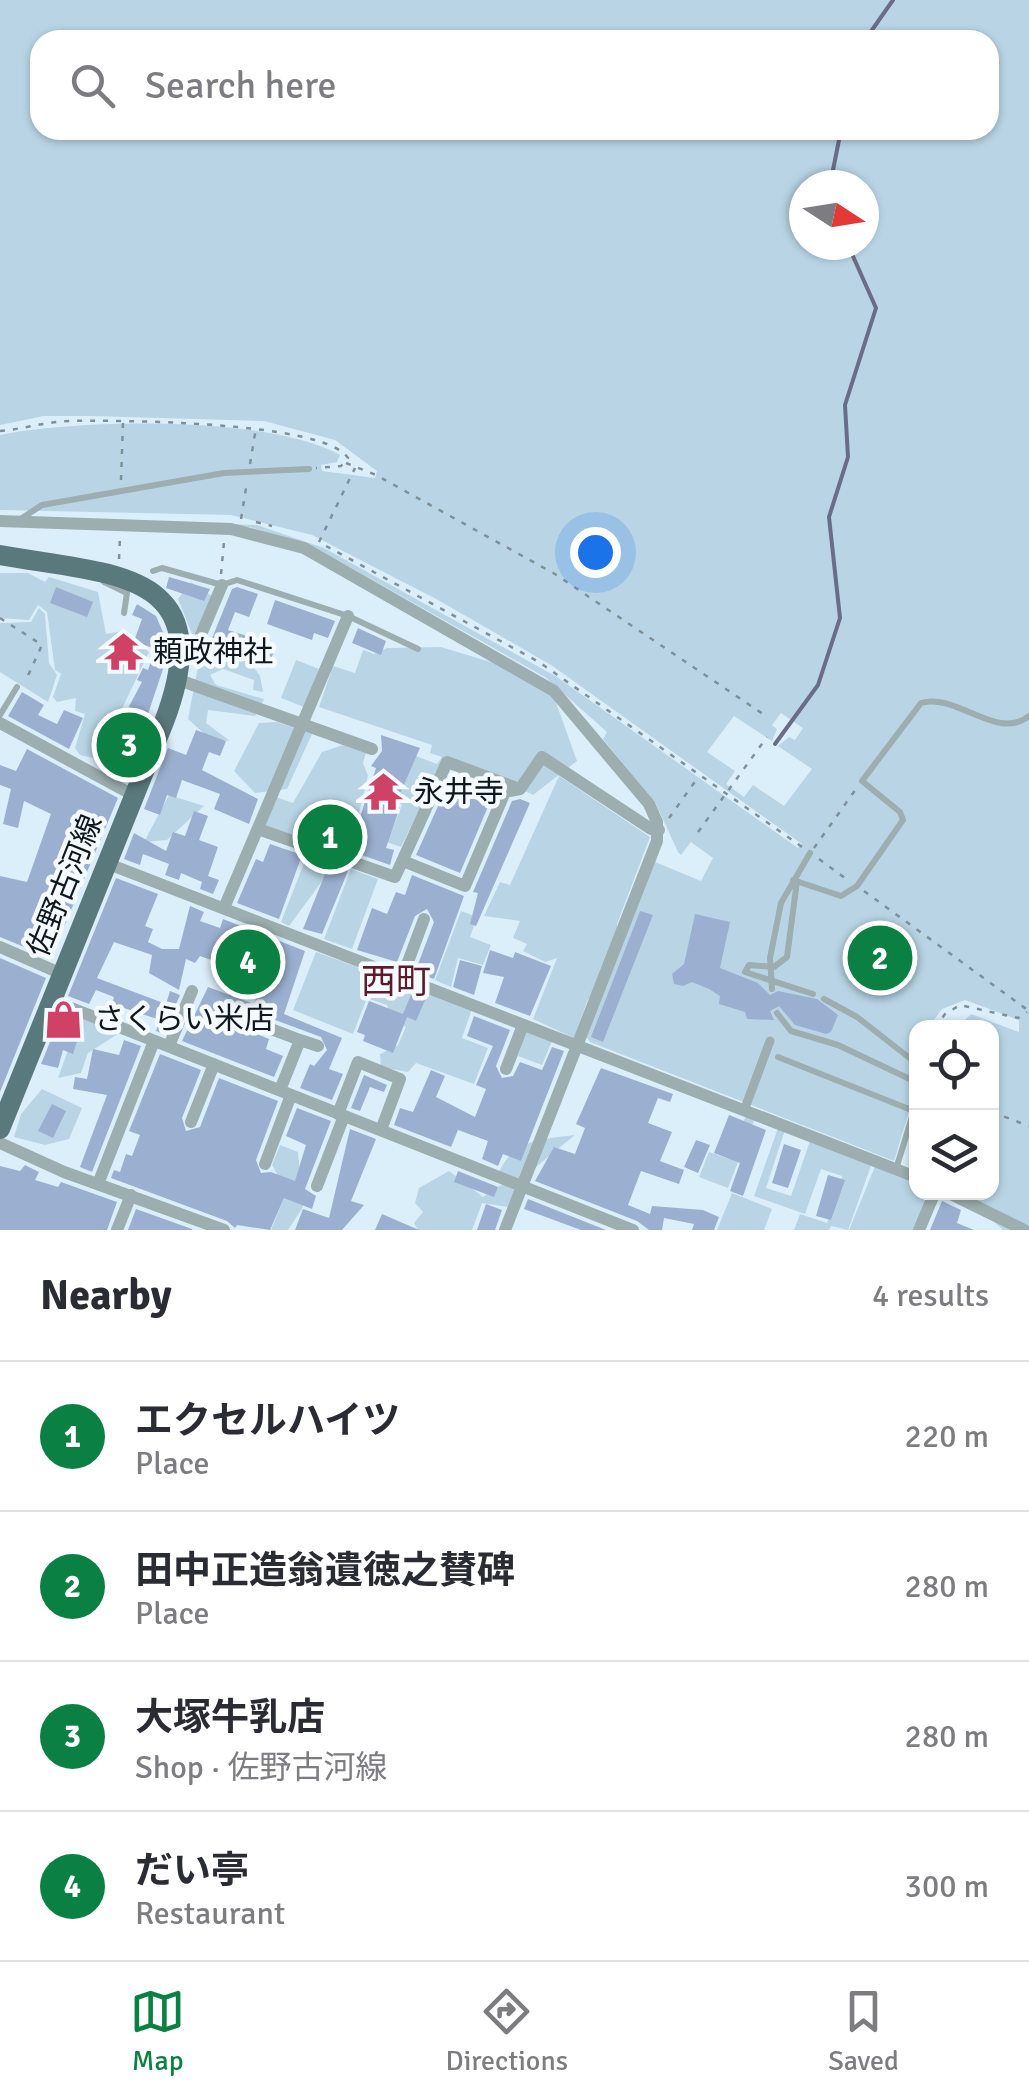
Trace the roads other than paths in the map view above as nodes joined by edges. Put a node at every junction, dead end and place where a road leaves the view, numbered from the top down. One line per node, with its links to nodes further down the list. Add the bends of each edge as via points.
1 (309, 469): 3 (lane, via 224,473 42,505)
2 (0, 521): 3 (street)
3 (18, 521): 21 (street, via 230,529 324,558 554,690)
4 (0, 555): 6 (main road, 佐野古河線)
5 (154, 571): 7 (lane)
6 (98, 572): 8 (lane, via 127,594); 11 (main road, 佐野古河線, via 155,590 176,627)
7 (222, 580): 9 (lane); 11 (street, via 198,642)
8 (124, 613)
9 (348, 616): 10 (lane); 17 (street)
10 (418, 648)
11 (181, 658): 12 (main road, 佐野古河線)
12 (179, 680): 17 (street); 20 (main road, 佐野古河線)
13 (17, 687): 14 (lane)
14 (0, 714)
15 (1029, 716): 26 (lane, via 1009,724 936,701 921,703 862,781 900,812 901,825 841,896)
16 (0, 723): 20 (street)
17 (303, 724): 18 (street); 22 (street)
18 (372, 749)
19 (520, 788): 21 (street, via 542,757 651,830); 24 (street, via 506,792 465,886); 24 (street, via 447,762)
20 (133, 795): 25 (main road, 佐野古河線)
21 (663, 824): 43 (street)
22 (258, 828): 24 (street, via 395,877); 27 (street)
23 (810, 853): 26 (lane)
24 (403, 861)
25 (106, 863): 27 (street); 30 (main road, 佐野古河線)
26 (795, 880): 32 (lane, bridge, via 778,915); 34 (lane, via 787,957 746,972)
27 (224, 908): 31 (street)
28 (424, 918): 31 (street)
29 (0, 947): 30 (street)
30 (62, 974): 36 (main road, 佐野古河線)
31 (402, 978): 39 (street)
32 (772, 989)
33 (192, 991): 44 (street)
34 (812, 994)
35 (824, 999): 47 (lane)
36 (51, 1000): 41 (street); 57 (main road, 佐野古河線)
37 (778, 1014): 50 (lane, via 791,1032 838,1045)
38 (247, 1020): 40 (street)
39 (523, 1026): 43 (street); 49 (street)
40 (300, 1040): 45 (street); 51 (street)
41 (154, 1041): 44 (street); 63 (street)
42 (770, 1042): 53 (street)
43 (577, 1045): 53 (street); 65 (street)
44 (169, 1046): 48 (street)
45 (318, 1046)
46 (778, 1057): 52 (lane)
47 (909, 1057)
48 (214, 1064): 51 (street); 56 (street)
49 (506, 1069)
50 (909, 1078)
51 (286, 1093): 55 (street); 60 (street)
52 (909, 1105)
53 (745, 1108): 61 (street)
54 (915, 1110): 61 (lane)
55 (341, 1115): 58 (street); 58 (street, via 358,1062 400,1079); 64 (street)
56 (192, 1122)
57 (0, 1129)
58 (380, 1130): 65 (street)
59 (0, 1143): 63 (street)
60 (265, 1164)
61 (896, 1168): 62 (street)
62 (909, 1174)
63 (98, 1184): 66 (street)
64 (317, 1186)
65 (522, 1186): 71 (street); 72 (street)
66 (131, 1196): 69 (street); 70 (street)
67 (931, 1200): 73 (street)
68 (963, 1200): 74 (street)
69 (116, 1230)
70 (224, 1230)
71 (504, 1230)
72 (633, 1230)
73 (918, 1230)
74 (1024, 1230)

